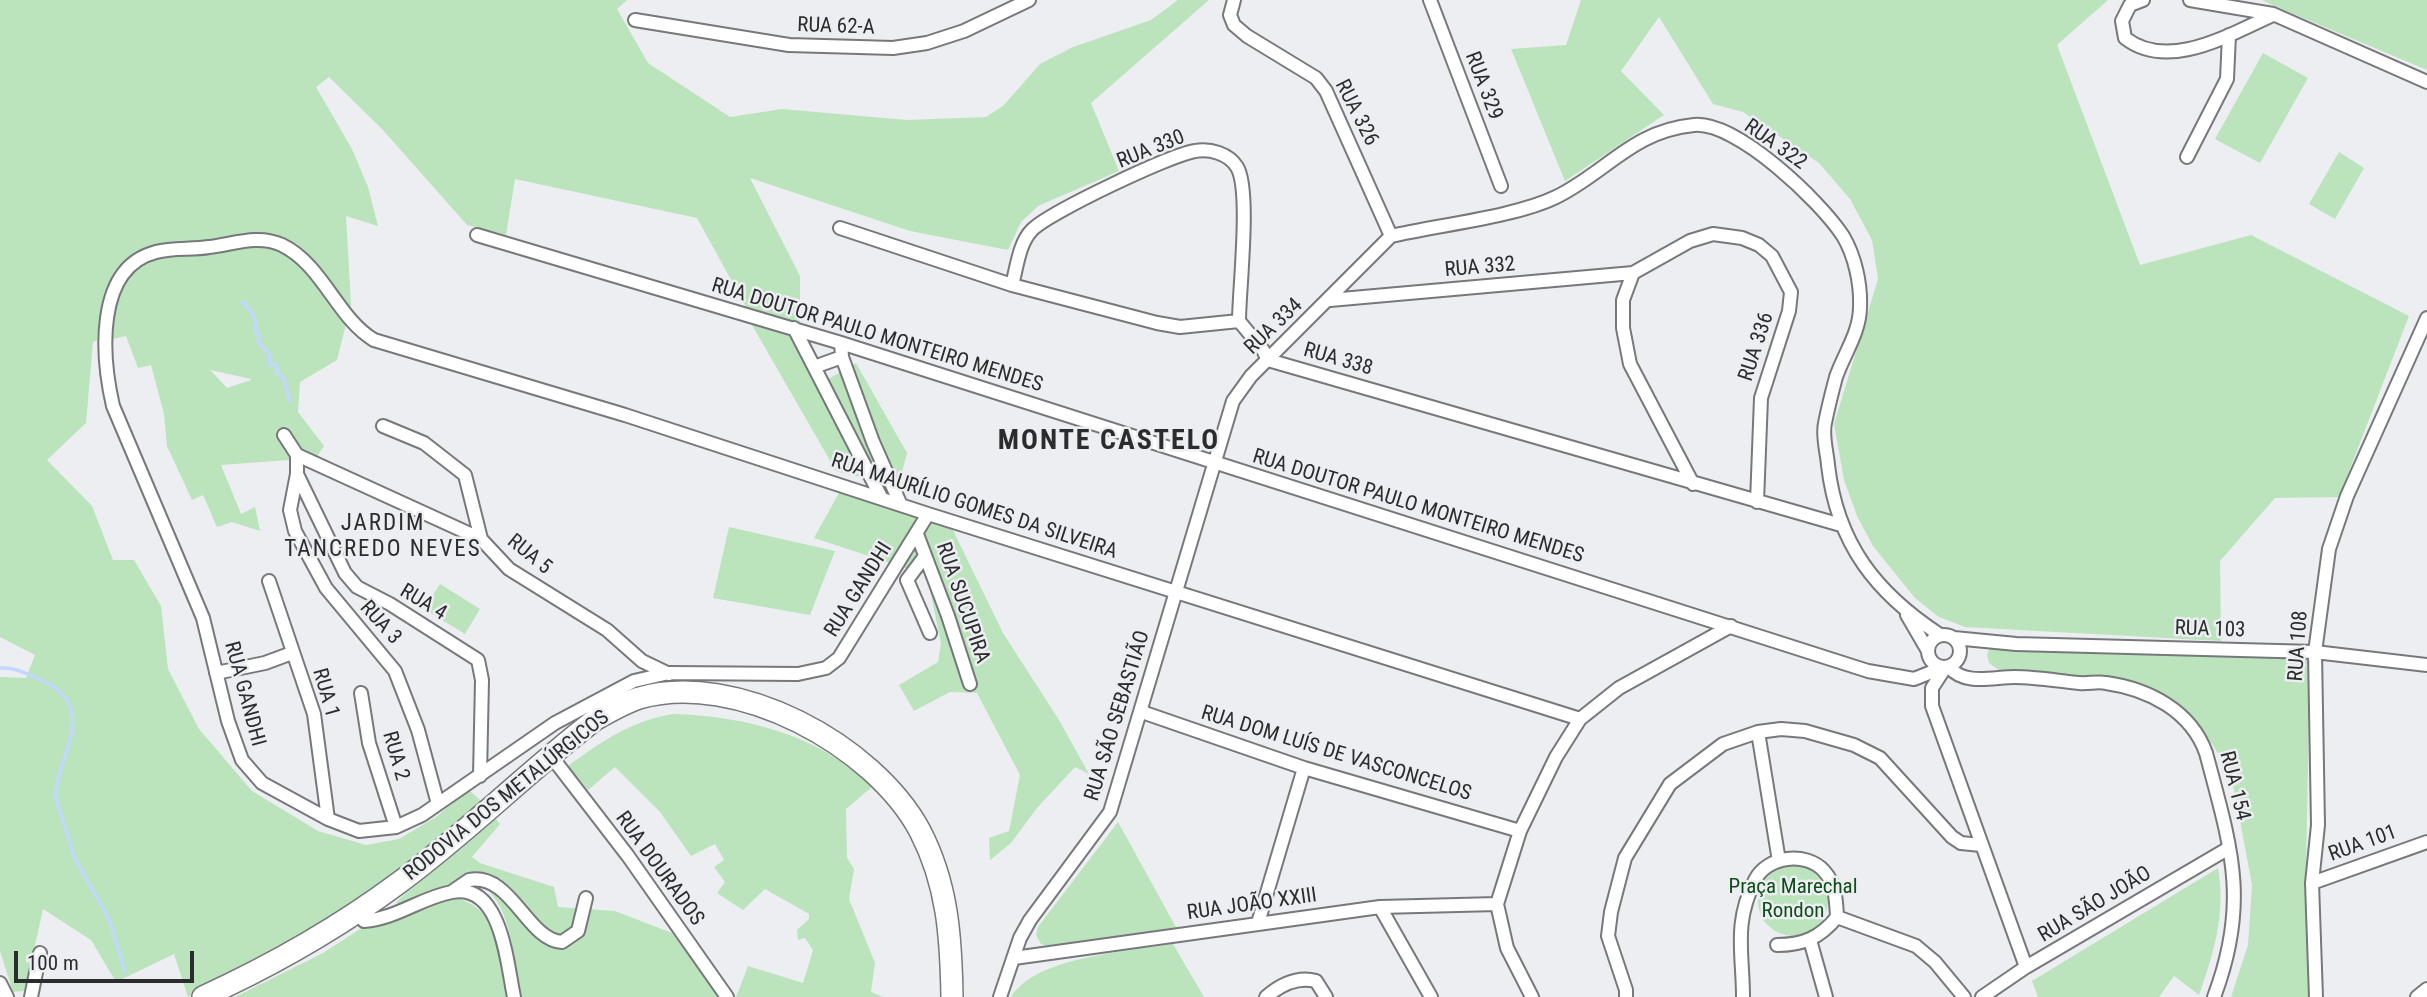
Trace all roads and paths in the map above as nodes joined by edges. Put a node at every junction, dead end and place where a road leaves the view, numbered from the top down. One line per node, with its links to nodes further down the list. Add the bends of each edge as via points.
1 (1028, 0): 7 (street, RUA 62-A, via 964,31 893,48 789,46)
2 (1430, 0): 11 (street, RUA 329)
3 (2143, 0): 8 (street, via 2130,5 2122,21 2125,37 2138,47 2158,52 2196,48)
4 (2190, 0): 6 (street)
5 (1233, 2): 14 (street, RUA 326, via 1230,15 1234,25 1316,78 1326,91)
6 (2273, 15): 8 (street); 9 (street)
7 (635, 20)
8 (2229, 35): 10 (street, via 2227,79)
9 (2427, 82)
10 (2187, 157)
11 (1501, 187)
12 (840, 228): 16 (street)
13 (477, 235): 21 (street, RUA DOUTOR PAULO MONTEIRO MENDES)
14 (1391, 236): 17 (street, RUA 334); 36 (street, RUA 322, via 1526,208 1555,197 1634,142 1669,128 1699,125 1721,131 1761,154 1799,185 1831,220 1848,248 1859,285 1858,322 1836,378 1824,428 1829,478)
15 (1633, 273): 17 (street, RUA 332); 31 (street, via 1623,300 1630,364); 33 (street, RUA 336, via 1690,241 1713,234 1742,237 1759,245 1783,275 1791,292 1789,311 1761,398)
16 (1012, 285): 19 (street, via 1180,327); 19 (street, RUA 330, via 1023,245 1040,222 1170,160 1196,151 1214,152 1230,158 1239,171 1245,205)
17 (1330, 300): 24 (street, RUA 334)
18 (2427, 318): 48 (street, RUA 108, via 2335,525)
19 (1239, 321): 24 (street)
20 (358, 328): 32 (street, RUA MAURÍLIO GOMES DA SILVEIRA, via 374,340 483,370); 54 (street, RUA GANDHI, via 310,268 283,246 267,240 158,251 134,263 117,284 106,341 113,405 203,618)
21 (794, 328): 22 (street, RUA DOUTOR PAULO MONTEIRO MENDES); 25 (street)
22 (841, 343): 23 (street); 29 (street, RUA DOUTOR PAULO MONTEIRO MENDES)
23 (842, 357): 25 (street); 34 (street)
24 (1268, 360): 29 (street, RUA 334, via 1233,401); 31 (street, RUA 338)
25 (814, 367): 32 (street)
26 (383, 426): 38 (street, via 424,443 465,475)
27 (284, 435): 28 (street)
28 (298, 455): 30 (street, RUA 4); 38 (street, RUA 5)
29 (1213, 464): 41 (street, RUA SÃO SEBASTIÃO); 43 (street, RUA DOUTOR PAULO MONTEIRO MENDES)
30 (297, 474): 67 (street, RUA 4, via 345,573 357,587 478,660); 68 (street, RUA 3, via 290,510 295,531 326,589 395,671 418,730)
31 (1693, 484): 33 (street, RUA 338)
32 (881, 497): 34 (street, RUA MAURÍLIO GOMES DA SILVEIRA)
33 (1757, 502): 36 (street, RUA 338)
34 (900, 503): 35 (street, RUA MAURÍLIO GOMES DA SILVEIRA)
35 (928, 514): 37 (street, RUA GANDHI); 41 (street, RUA MAURÍLIO GOMES DA SILVEIRA)
36 (1841, 524): 42 (street, via 1869,574)
37 (917, 534): 39 (street, RUA SUCUPIRA); 55 (street, RUA GANDHI, via 839,658 826,668 798,674)
38 (481, 539): 55 (street, RUA 5, via 509,569 607,630 642,661)
39 (925, 556): 44 (street, via 907,580); 58 (street, RUA SUCUPIRA)
40 (269, 581): 49 (street, RUA 1)
41 (1176, 592): 61 (street, RUA SÃO SEBASTIÃO); 62 (street, RUA MAURÍLIO GOMES DA SILVEIRA)
42 (1905, 612): 45 (street); 50 (street)
43 (1731, 626): 56 (street, RUA DOUTOR PAULO MONTEIRO MENDES); 62 (street, via 1619,688)
44 (930, 634)
45 (1940, 635): 46 (street); 50 (street, via 1931,641)
46 (1954, 638): 47 (street, RUA 103); 51 (street)
47 (1992, 642): 48 (street, RUA 103); 51 (street, RUA 103)
48 (2315, 652): 52 (street, RUA 103); 76 (street, RUA 108, via 2318,825)
49 (292, 653): 54 (street); 69 (street, RUA 1, via 314,714)
50 (1928, 653): 53 (street, via 1934,664); 56 (street, via 1914,676)
51 (1960, 654): 53 (street); 57 (street)
52 (2427, 665)
53 (1946, 667): 56 (street, RUA DOUTOR PAULO MONTEIRO MENDES, via 1921,678); 57 (street, RUA 154, via 1963,677); 73 (street, via 1930,699)
54 (216, 673): 69 (street, RUA GANDHI, via 232,736 250,771 262,783)
55 (669, 673): 60 (street); 67 (street, RUA GANDHI, via 634,681 582,708)
56 (1905, 679)
57 (1979, 679): 74 (street, RUA 154, via 2110,683 2152,696 2181,713 2206,753)
58 (970, 684)
59 (361, 693): 70 (street, RUA 2, via 369,743)
60 (662, 694): 64 (main road, RODOVIA DOS METALÚRGICOS, via 713,696 753,705 792,717); 93 (main road, RODOVIA DOS METALÚRGICOS, via 626,703 596,719 368,905 297,951)
61 (1142, 712): 66 (street, RUA DOM LUÍS DE VASCONCELOS); 87 (street, RUA SÃO SEBASTIÃO, via 1110,812 1030,920)
62 (1580, 719): 71 (street)
63 (1758, 732): 73 (street, via 1805,731 1854,744 1880,758 1952,837); 75 (street); 103 (street, via 1723,744 1670,784 1625,858 1608,936)
64 (830, 739): 65 (main road, RODOVIA DOS METALÚRGICOS, via 727,710 670,706 623,720); 97 (main road, RODOVIA DOS METALÚRGICOS, via 876,772 920,832 946,900)
65 (558, 765): 82 (main road, RODOVIA DOS METALÚRGICOS); 96 (street, RUA DOURADOS)
66 (1304, 768): 71 (street, RUA DOM LUÍS DE VASCONCELOS); 83 (street)
67 (481, 776): 68 (street, RUA GANDHI)
68 (438, 804): 70 (street, RUA GANDHI)
69 (328, 819): 70 (street, RUA GANDHI, via 359,831)
70 (396, 827)
71 (1520, 831): 79 (street)
72 (2427, 842): 76 (street, RUA 101)
73 (1982, 845): 88 (street)
74 (2229, 848): 88 (street, RUA SÃO JOÃO); 108 (street, RUA 154, via 2235,921)
75 (1779, 861): 81 (street, via 1810,860 1824,871 1835,889); 104 (street, via 1755,880 1746,906 1738,938)
76 (2312, 883): 109 (street, RUA 108)
77 (453, 891): 78 (street, via 469,880 488,882 546,936 562,942 578,931); 82 (street, via 386,919); 95 (street, via 473,896 494,912)
78 (586, 898)
79 (1496, 904): 80 (street, RUA JOÃO XXIII); 102 (street, via 1507,948)
80 (1380, 907): 83 (street, RUA JOÃO XXIII); 101 (street)
81 (1837, 917): 84 (street); 106 (street, via 1916,946)
82 (364, 921): 94 (main road, RODOVIA DOS METALÚRGICOS, via 301,961)
83 (1258, 923): 87 (street, RUA JOÃO XXIII)
84 (1810, 940): 85 (street); 105 (street)
85 (1777, 945)
86 (40, 953): 92 (street)
87 (1014, 958): 98 (street, RUA SÃO SEBASTIÃO)
88 (2026, 967): 107 (street, RUA SÃO JOÃO)
89 (0, 983): 91 (street)
90 (2427, 989): 110 (street)
91 (6, 997)
92 (31, 997)
93 (203, 997)
94 (225, 997)
95 (514, 997)
96 (727, 997)
97 (952, 997)
98 (1000, 997)
99 (1266, 997): 100 (street, via 1304,978 1316,981)
100 (1326, 997)
101 (1431, 997)
102 (1532, 997)
103 (1626, 997)
104 (1743, 997)
105 (1826, 997)
106 (1964, 997)
107 (1982, 997)
108 (2214, 997)
109 (2316, 997)
110 (2417, 997)

